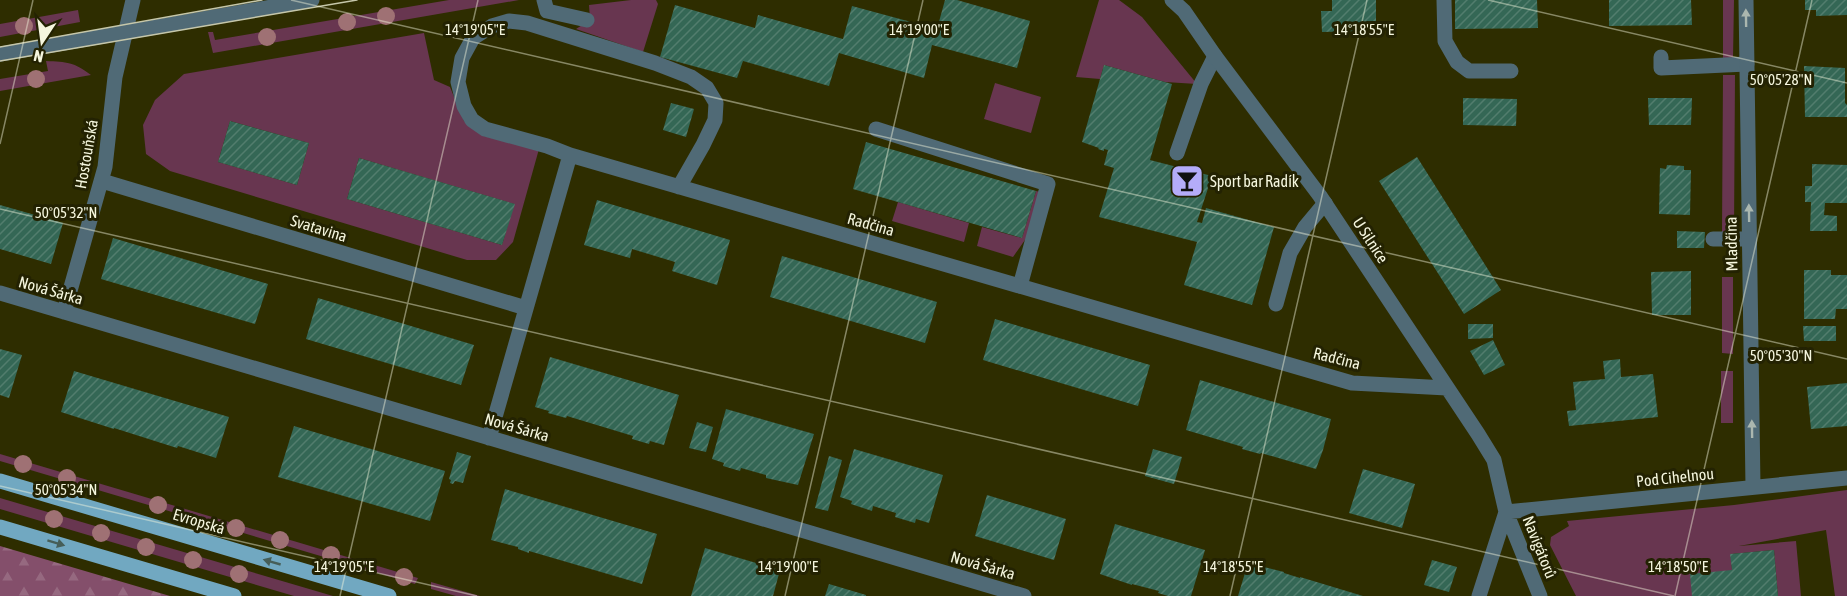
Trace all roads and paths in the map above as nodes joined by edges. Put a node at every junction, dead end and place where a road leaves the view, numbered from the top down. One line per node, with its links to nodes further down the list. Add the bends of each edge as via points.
1 (133, 0): 8 (street, Hostouňská)
2 (312, 0): 8 (street)
3 (544, 0): 7 (street, via 547,10)
4 (1444, 0): 13 (street, via 1445,41 1457,62 1468,70)
5 (1746, 0): 12 (street, Mladčina, one-way to 5)
6 (1175, 1): 10 (street, U Silnice)
7 (587, 20)
8 (126, 32): 9 (street); 17 (street, Hostouňská, via 115,77)
9 (0, 54)
10 (1215, 56): 15 (street); 19 (street, U Silnice)
11 (1661, 57): 12 (street, via 1661,68)
12 (1747, 64): 21 (street, Mladčina, one-way to 12)
13 (1511, 71)
14 (876, 129): 22 (street, via 1048,184)
15 (1177, 153)
16 (570, 155): 18 (street, Radčina); 18 (street, Radčina, via 485,129 472,120 458,82 462,58 473,38 509,21 527,23 655,63 707,88 716,103 715,120); 25 (street)
17 (102, 181): 25 (street, Svatavina); 26 (street, Hostouňská)
18 (679, 187): 22 (street, Radčina)
19 (1325, 203): 24 (street, via 1290,253); 27 (street, U Silnice)
20 (1713, 239): 21 (street)
21 (1749, 239): 31 (street, Mladčina, one-way to 21)
22 (1020, 286): 27 (street, Radčina, via 1352,382)
23 (0, 293): 26 (street, Nová Šárka)
24 (1276, 304)
25 (526, 308): 28 (street)
26 (64, 312): 28 (street, Nová Šárka)
27 (1447, 388): 32 (street, U Silnice, via 1494,460)
28 (489, 438): 36 (street, Nová Šárka)
29 (1847, 478): 31 (street, Pod Cihelnou)
30 (0, 481): 35 (main road, Evropská, one-way to 30)
31 (1753, 487): 32 (street, Pod Cihelnou)
32 (1506, 512): 37 (street); 38 (street, Navigátorů)
33 (0, 527): 34 (main road, one-way to 34)
34 (234, 596)
35 (388, 596)
36 (1024, 596)
37 (1479, 596)
38 (1540, 596)

